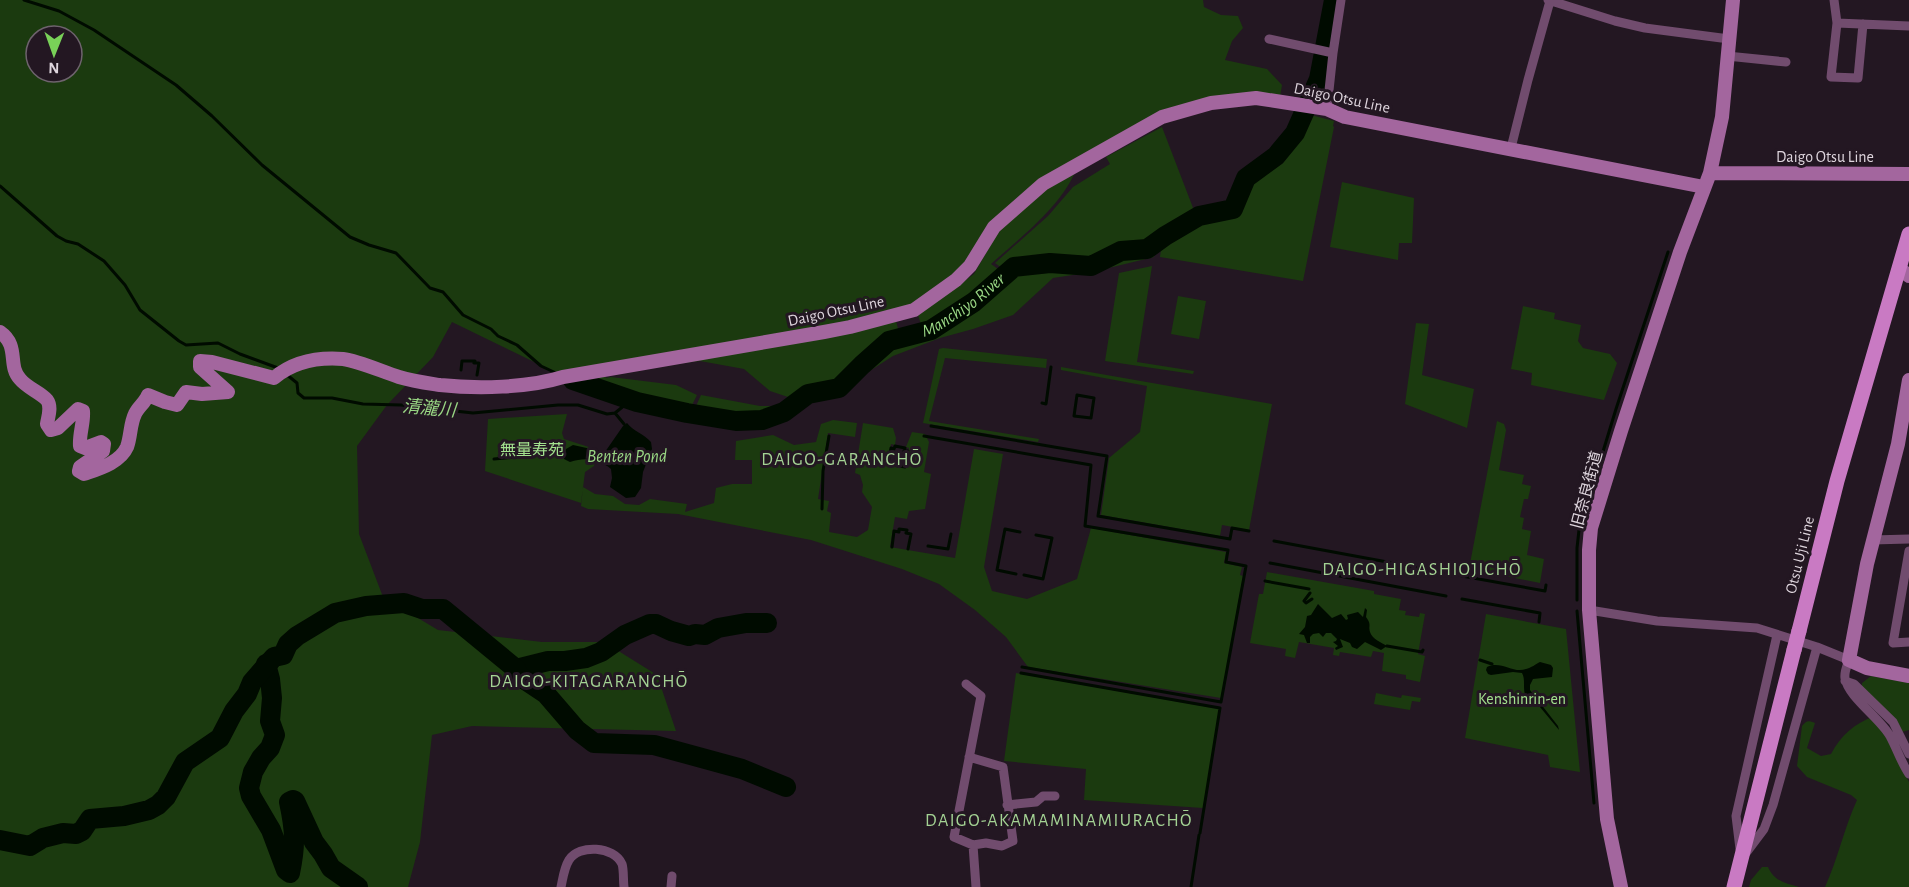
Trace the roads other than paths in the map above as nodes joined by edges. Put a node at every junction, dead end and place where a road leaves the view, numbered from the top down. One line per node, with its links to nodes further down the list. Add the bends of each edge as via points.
1 (1341, 0): 10 (street)
2 (1549, 0): 9 (street, via 1645,28); 14 (street)
3 (1732, 0): 9 (main road)
4 (1834, 0): 5 (street)
5 (1837, 23): 6 (street); 6 (street, via 1831,77 1858,78)
6 (1863, 24): 7 (street)
7 (1909, 26)
8 (1269, 39): 10 (street)
9 (1729, 39): 11 (main road)
10 (1331, 52): 13 (street)
11 (1728, 56): 12 (street); 15 (main road, via 1722,117)
12 (1786, 62)
13 (1327, 109): 14 (main road, Daigo Otsu Line, via 1346,117); 20 (main road, Daigo Otsu Line, via 1256,98 1211,103 1162,117 1043,184 994,227 970,266 956,280 914,310 850,327 551,381 488,387 440,385 402,378 344,359 297,363 274,378 200,361 200,367 228,392 186,392 177,405 148,395 135,413 126,449 102,468 84,474 80,467 103,451 104,444 80,446 84,420 78,409 51,430 47,424 47,400 20,379 10,340)
14 (1511, 148): 17 (main road, Daigo Otsu Line)
15 (1710, 173): 16 (main road, Daigo Otsu Line); 17 (main road)
16 (1909, 174)
17 (1704, 187): 26 (main road, 旧奈良街道, via 1591,528)
18 (1909, 234): 19 (main road, Otsu Uji Line)
19 (1904, 272): 40 (main road, Otsu Uji Line, bridge, via 1837,481)
20 (0, 332)
21 (1909, 380): 23 (main road, via 1898,444)
22 (1909, 539): 23 (street)
23 (1872, 540): 30 (main road)
24 (1909, 551): 25 (street)
25 (1905, 595): 28 (street, via 1893,643)
26 (1589, 610): 27 (street, via 1657,621 1757,628); 46 (main road, 旧奈良街道, via 1607,819)
27 (1777, 634): 29 (street); 40 (street, via 1736,816)
28 (1909, 642)
29 (1817, 647): 30 (street); 40 (street, via 1770,813 1764,829)
30 (1849, 660): 31 (main road, via 1867,668); 32 (street)
31 (1909, 676)
32 (1845, 681): 34 (street, via 1854,684 1893,722); 36 (street, via 1850,692 1890,736)
33 (966, 684): 35 (street, via 981,696)
34 (1909, 754)
35 (969, 757): 38 (street, via 1003,767); 39 (street, via 954,837)
36 (1909, 774)
37 (1055, 796): 38 (street)
38 (1007, 805): 39 (street, via 1013,841 1002,846)
39 (973, 845): 45 (street)
40 (1741, 861): 47 (main road, Otsu Uji Line)
41 (672, 876): 44 (street)
42 (561, 887): 43 (street, via 569,859 592,848 619,860)
43 (624, 887)
44 (671, 887)
45 (976, 887)
46 (1622, 887)
47 (1734, 887)

